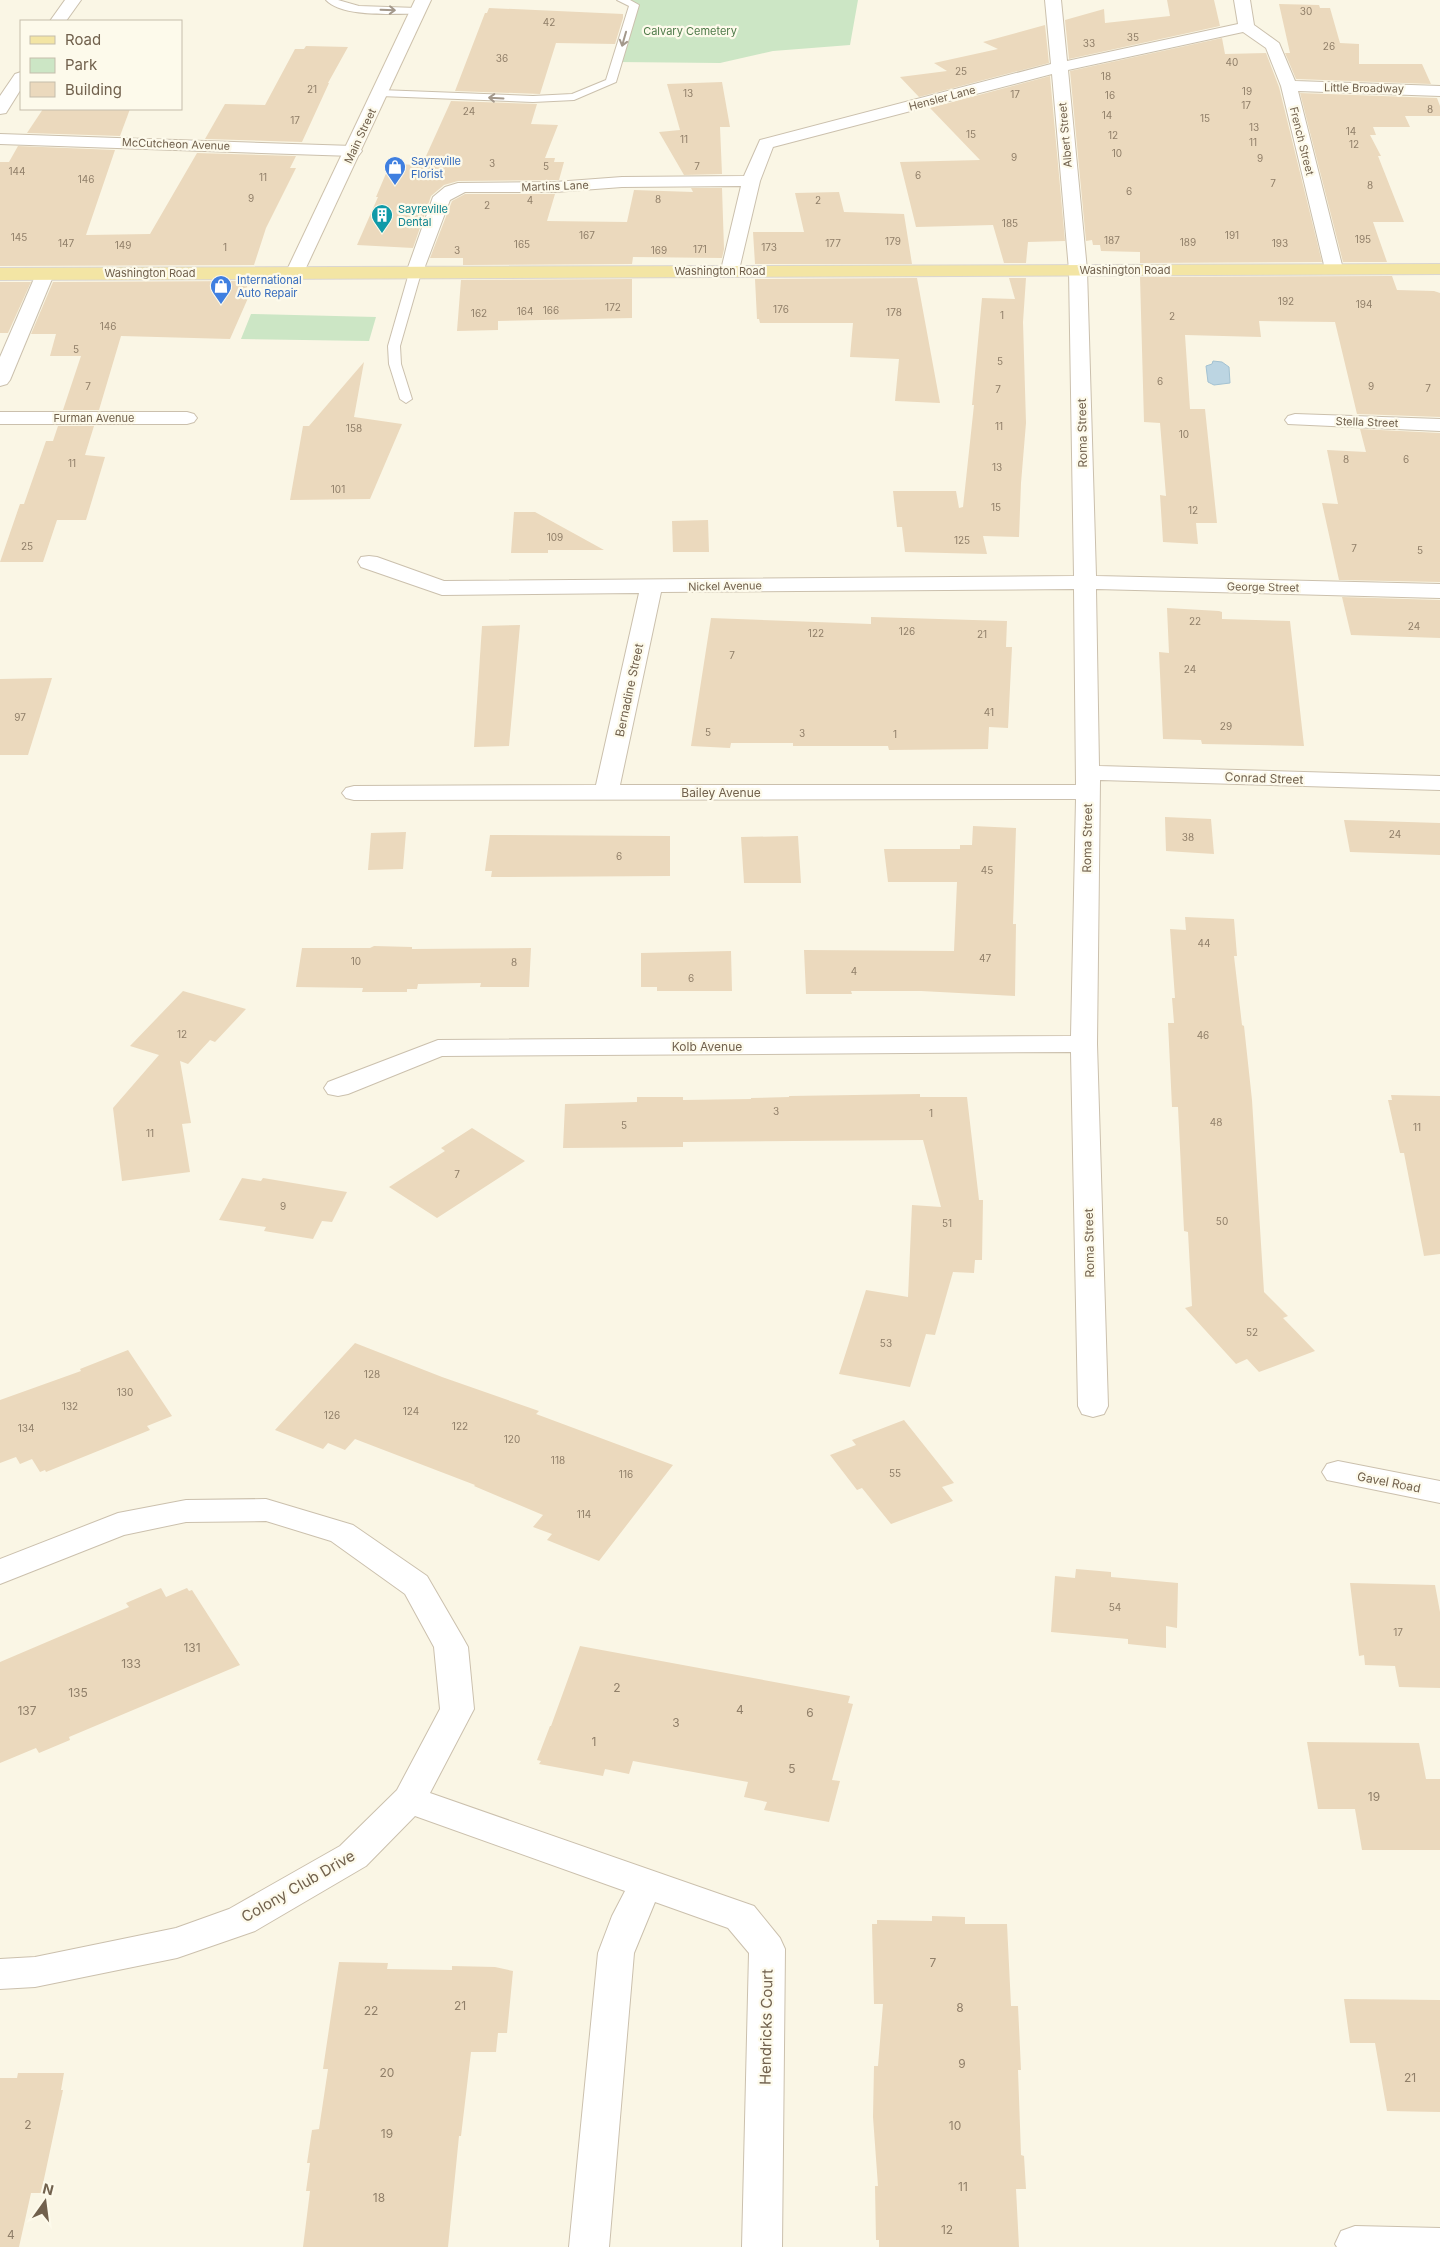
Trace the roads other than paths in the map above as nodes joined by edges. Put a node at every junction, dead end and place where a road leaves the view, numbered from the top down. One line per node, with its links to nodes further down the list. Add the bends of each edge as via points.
1 (73, 0): 7 (street)
2 (332, 0): 6 (lane, one-way to 6, via 336,4 359,8)
3 (622, 0): 13 (lane, one-way to 13, via 634,5 611,82 574,97 533,99)
4 (1053, 0): 9 (street, Albert Street)
5 (1242, 0): 8 (street)
6 (420, 5): 13 (street, Main Street)
7 (59, 20)
8 (1246, 27): 9 (street, Hensler Lane); 11 (street, French Street, via 1273,46)
9 (1059, 67): 17 (street, Hensler Lane, via 766,144); 21 (street, Albert Street)
10 (20, 79): 14 (street)
11 (1289, 86): 12 (street, Little Broadway); 18 (street, French Street)
12 (1440, 91)
13 (380, 92): 16 (street, Main Street)
14 (0, 109)
15 (0, 139): 16 (street, McCutcheon Avenue)
16 (353, 151): 22 (street, Main Street)
17 (751, 181): 20 (street, Hensler Lane); 23 (street, Martins Lane, via 464,187 442,197)
18 (1334, 269): 19 (main road, Washington Road); 21 (main road, Washington Road)
19 (1440, 269)
20 (730, 270): 21 (main road, Washington Road); 23 (main road, Washington Road)
21 (1078, 270): 33 (street, Roma Street)
22 (295, 272): 23 (main road, Washington Road); 25 (main road, Washington Road)
23 (415, 273): 27 (lane, via 394,346 395,364)
24 (0, 274): 25 (main road, Washington Road)
25 (45, 274): 26 (street)
26 (0, 380)
27 (406, 399)
28 (0, 418): 29 (street, Furman Avenue)
29 (187, 418)
30 (1295, 420): 31 (street, Stella Street)
31 (1440, 424)
32 (369, 562): 34 (street, Nickel Avenue, via 442,588)
33 (1085, 582): 34 (street, Nickel Avenue); 35 (street, George Street); 36 (street, Roma Street)
34 (651, 587): 38 (street, Bernadine Street)
35 (1440, 591)
36 (1088, 782): 37 (street, Conrad Street); 38 (street, Bailey Avenue); 40 (street, Roma Street)
37 (1440, 783)
38 (607, 792): 39 (street, Bailey Avenue)
39 (354, 793)
40 (1084, 1044): 41 (street, Kolb Avenue, via 438,1048); 42 (street, Roma Street)
41 (338, 1088)
42 (1093, 1406)
43 (1338, 1472): 44 (street, Gavel Road)
44 (1440, 1492)
45 (0, 1572): 46 (street, Colony Club Drive, via 118,1525 186,1511 266,1510 342,1533 416,1585 451,1647 457,1709)
46 (409, 1800): 47 (street, Hendricks Court); 48 (street, Colony Club Drive, via 354,1856 242,1920 177,1943 35,1972)
47 (646, 1884): 51 (street, via 616,1953); 52 (street, Hendricks Court, via 741,1917 767,1949)
48 (0, 1974)
49 (1355, 2244): 50 (street)
50 (1440, 2246)
51 (589, 2247)
52 (762, 2247)

